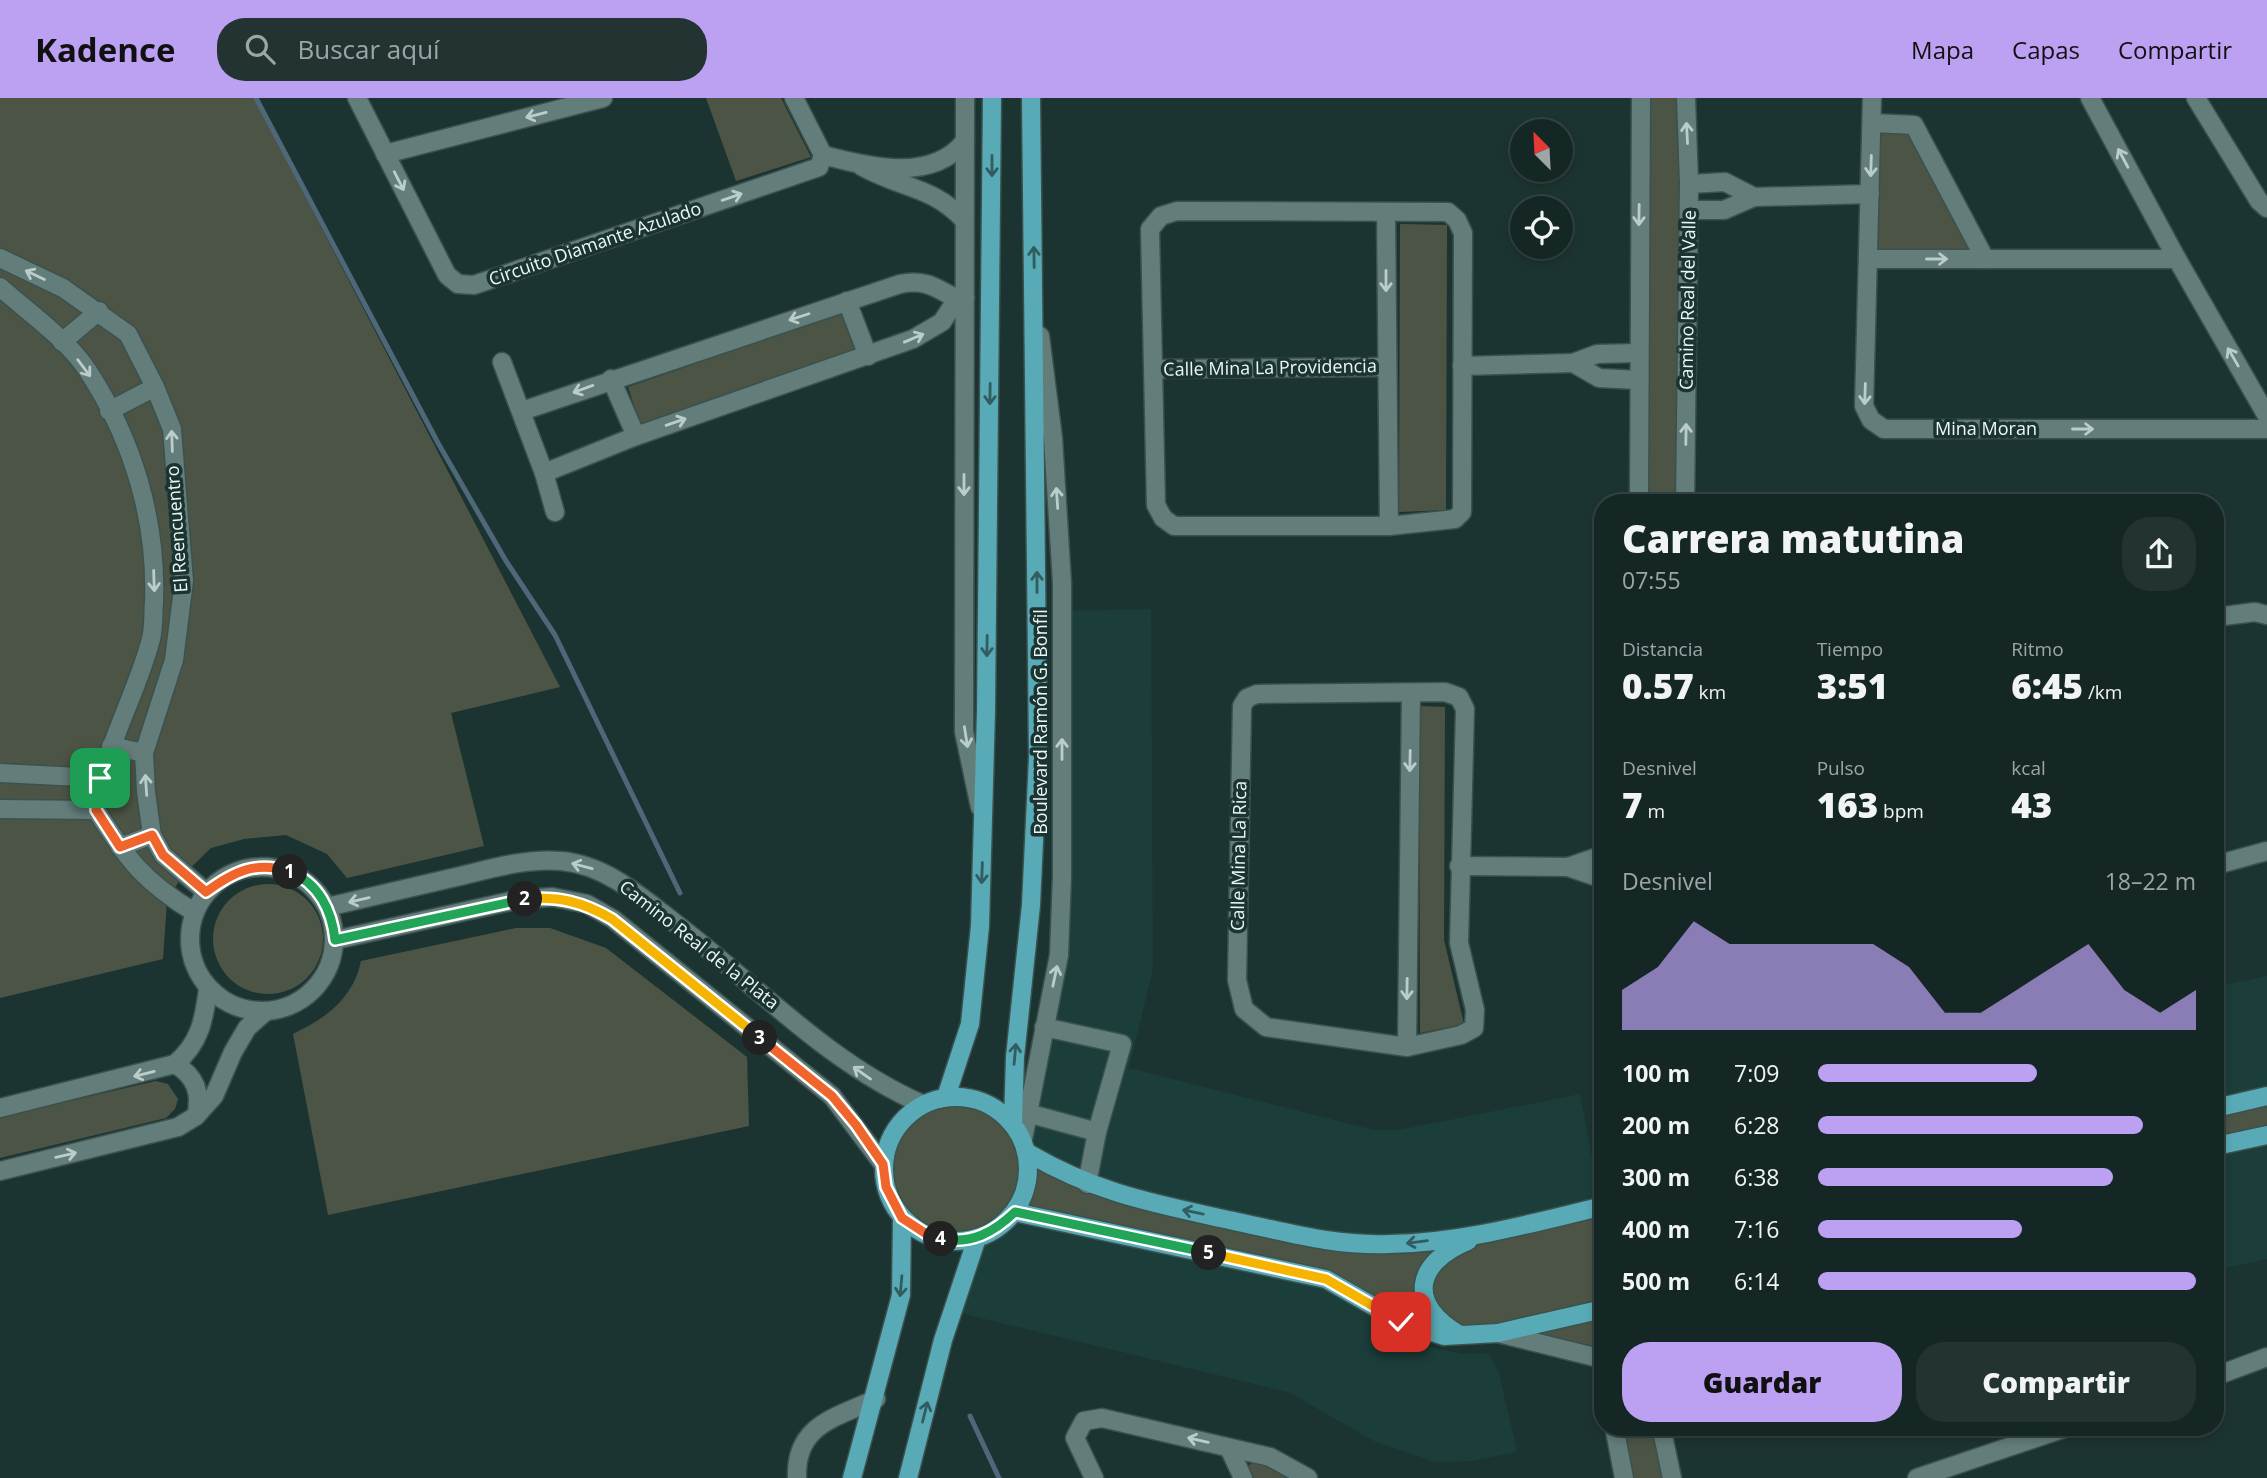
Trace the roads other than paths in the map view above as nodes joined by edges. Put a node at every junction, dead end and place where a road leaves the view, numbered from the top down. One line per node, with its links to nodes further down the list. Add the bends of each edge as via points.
1 (357, 98): 14 (street, Circuito Diamante Azulado)
2 (603, 98): 14 (street, one-way to 14)
3 (794, 98): 15 (street)
4 (965, 98): 13 (street)
5 (992, 98): 63 (main road, one-way to 63)
6 (1031, 98): 31 (main road, Boulevard Ramón G. Bonfil, one-way to 6)
7 (1641, 98): 34 (street, one-way to 34)
8 (1686, 98): 17 (street, Camino Real del Valle, one-way to 8)
9 (1872, 98): 12 (street, Mina Moran)
10 (2090, 98): 27 (street, one-way to 10)
11 (2203, 101): 20 (street)
12 (1872, 123): 18 (street, Mina Moran, one-way to 18); 26 (street, via 1914,125)
13 (965, 141): 16 (street, via 948,158 925,167); 23 (street)
14 (385, 154): 15 (street, Circuito Diamante Azulado, one-way to 15, via 447,275 457,284 474,285 812,170 819,167)
15 (823, 155): 16 (street)
16 (856, 164): 23 (street, via 886,181 940,197)
17 (1689, 184): 19 (street, via 1725,182); 21 (street, Camino Real del Valle)
18 (1870, 194): 19 (street); 25 (street, Mina Moran)
19 (1754, 197): 21 (street, via 1724,210)
20 (2267, 208)
21 (1689, 210): 51 (street, Camino Real del Valle, one-way to 21)
22 (1386, 212): 38 (street, Calle Mina La Providencia, via 1448,212 1457,220 1462,233); 39 (street, Calle Mina La Providencia, one-way to 39); 40 (street, Calle Mina La Providencia, via 1177,211 1161,216 1150,229)
23 (964, 220): 29 (street)
24 (0, 258): 32 (street, El Reencuentro, one-way to 24)
25 (1868, 259): 26 (street, one-way to 26); 47 (street, Mina Moran, one-way to 47, via 1864,406 1871,420 1884,429)
26 (1985, 259): 27 (street)
27 (2177, 259): 46 (street, one-way to 27)
28 (0, 288): 33 (street, El Reencuentro)
29 (961, 299): 30 (street, via 935,285 912,282); 35 (street, one-way to 29, via 929,332); 63 (street, one-way to 63, via 964,732)
30 (847, 301): 35 (street); 41 (street, one-way to 41)
31 (1035, 303): 78 (street, Boulevard Ramón G. Bonfil, one-way to 31, via 1059,955 1062,889 1062,583 1053,438); 88 (main road, Boulevard Ramón G. Bonfil, one-way to 31, via 1038,757)
32 (99, 311): 33 (street); 43 (street, El Reencuentro, via 128,334)
33 (62, 342): 44 (street, El Reencuentro, one-way to 44, via 88,370)
34 (1637, 353): 37 (street, via 1597,354); 42 (street)
35 (868, 356): 48 (street, one-way to 35)
36 (502, 362): 45 (street)
37 (1573, 363): 38 (street); 42 (street, via 1599,378)
38 (1462, 366): 53 (street, Calle Mina La Providencia, via 1462,512 1444,522)
39 (1387, 367): 40 (street, Calle Mina La Providencia); 53 (street, Calle Mina La Providencia)
40 (1154, 369): 53 (street, Calle Mina La Providencia, via 1157,505 1163,518 1174,526)
41 (611, 379): 45 (street, one-way to 45); 48 (street)
42 (1637, 380): 50 (street)
43 (155, 387): 44 (street); 58 (street, El Reencuentro, one-way to 43, via 174,660 184,581 172,429)
44 (109, 411): 57 (street, El Reencuentro, one-way to 57, via 142,485 155,582 153,635 141,677)
45 (522, 411): 49 (street)
46 (2267, 416)
47 (2267, 429)
48 (636, 436): 49 (street)
49 (544, 473): 52 (street)
50 (1639, 494)
51 (1685, 494)
52 (555, 512)
53 (1388, 526)
54 (2267, 615): 55 (street)
55 (2224, 616)
56 (1410, 693): 69 (street, Calle Mina La Rica, via 1445,692 1459,697 1465,709); 79 (street, one-way to 79); 79 (street, Calle Mina La Rica, via 1257,694 1242,706 1237,980 1244,1009 1266,1027)
57 (111, 746): 58 (street); 60 (street, El Reencuentro)
58 (144, 753): 64 (street, El Reencuentro, one-way to 58)
59 (0, 773): 60 (street)
60 (100, 778): 62 (street, El Reencuentro)
61 (0, 809): 62 (street)
62 (96, 810): 65 (street)
63 (984, 824): 82 (main road, one-way to 82, via 970,1024)
64 (152, 835): 65 (street); 72 (street, via 163,855)
65 (120, 847): 74 (street, via 136,870 161,892)
66 (2267, 851): 68 (street)
67 (1594, 858): 70 (street)
68 (2224, 863)
69 (1459, 866): 70 (street); 79 (street, Calle Mina La Rica, via 1459,943 1475,1010 1474,1028)
70 (1568, 867): 71 (street)
71 (1594, 876)
72 (206, 892): 73 (street, via 231,873 275,867 314,888); 74 (street)
73 (327, 907): 75 (street); 83 (street, Camino Real de la Plata, one-way to 73, via 883,1087 839,1056 628,886 597,870 562,861 519,863)
74 (194, 912): 76 (street, via 188,936 193,964)
75 (335, 940): 77 (street, via 331,962 306,997); 93 (street, Camino Real de la Plata, via 516,900 552,897 587,904 612,919 832,1096)
76 (208, 989): 77 (street, via 234,1007); 80 (street, via 198,1038)
77 (265, 1012): 87 (street, via 247,1028 214,1096)
78 (1044, 1027): 86 (street, Boulevard Ramón G. Bonfil); 89 (street, via 1122,1044)
79 (1407, 1047)
80 (175, 1064): 85 (street, one-way to 85); 87 (street, via 193,1080 198,1092)
81 (2267, 1096): 84 (main road)
82 (946, 1097): 83 (main road); 88 (main road, via 971,1097 994,1106)
83 (922, 1104): 93 (main road, via 903,1119 889,1140)
84 (2224, 1106)
85 (0, 1108)
86 (1031, 1114): 89 (street); 92 (street, Boulevard Ramón G. Bonfil)
87 (196, 1116): 94 (street, one-way to 87, via 160,1133)
88 (1013, 1122): 92 (main road)
89 (1097, 1132): 95 (street)
90 (2267, 1135): 91 (main road)
91 (2224, 1144)
92 (1026, 1146): 95 (main road); 97 (main road, via 1030,1167 1026,1192)
93 (883, 1164): 98 (main road, via 886,1187)
94 (0, 1171)
95 (1087, 1184): 99 (main road, one-way to 95, via 1342,1245 1119,1196)
96 (1594, 1208): 99 (main road)
97 (1015, 1212): 100 (main road, via 998,1228); 103 (main road, via 1326,1279 1428,1333)
98 (902, 1218): 100 (main road, via 931,1237); 107 (main road, one-way to 107, via 901,1296)
99 (1484, 1234): 103 (main road, via 1450,1248 1430,1264 1424,1289 1427,1308 1443,1325)
100 (977, 1238): 115 (main road, one-way to 100, via 943,1340)
101 (1594, 1311): 102 (main road)
102 (1498, 1333): 103 (main road); 105 (street)
103 (1464, 1336)
104 (2267, 1357): 106 (street)
105 (1594, 1362)
106 (2224, 1373)
107 (876, 1399): 113 (main road); 114 (street, via 812,1430 796,1460)
108 (1616, 1436): 119 (street)
109 (1663, 1436): 120 (street)
110 (2045, 1436): 112 (street)
111 (1229, 1447): 116 (street, one-way to 116, via 1102,1418 1084,1422 1075,1438); 117 (street); 118 (street, via 1270,1457)
112 (1952, 1471): 121 (street)
113 (851, 1476)
114 (797, 1478)
115 (908, 1478)
116 (1094, 1478)
117 (1243, 1478)
118 (1308, 1478)
119 (1624, 1478)
120 (1672, 1478)
121 (1917, 1478)

